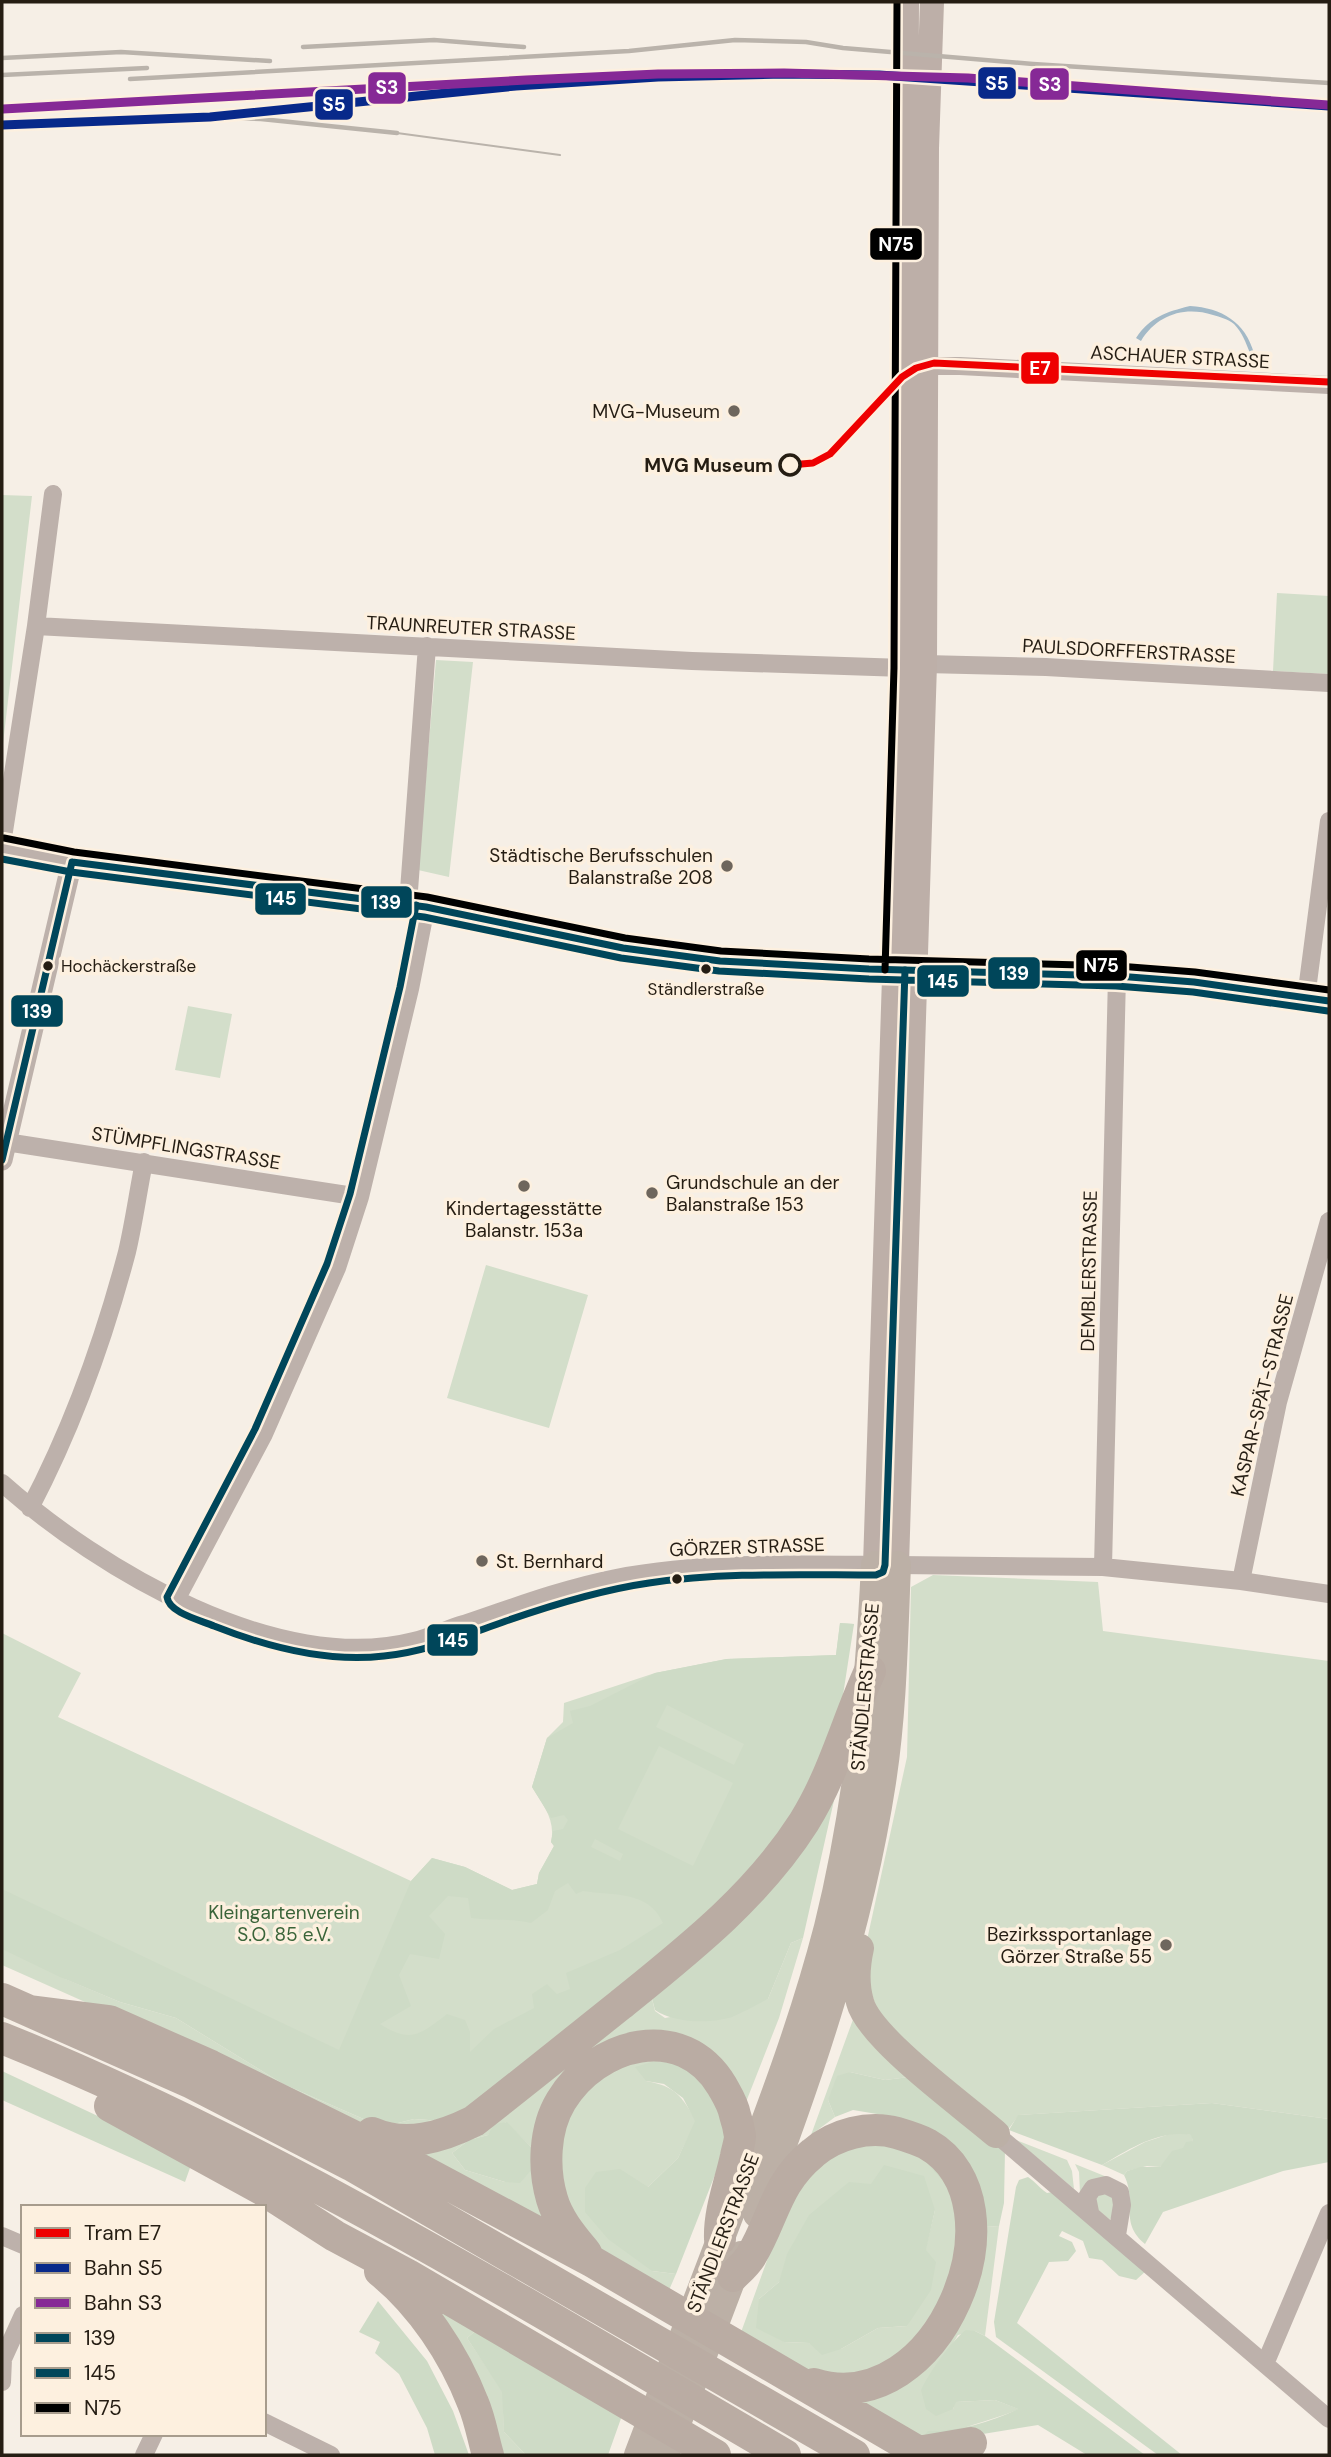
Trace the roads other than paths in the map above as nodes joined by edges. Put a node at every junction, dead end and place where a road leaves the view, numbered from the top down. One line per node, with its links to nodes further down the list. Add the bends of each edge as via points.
1 (907, 2): 3 (main road, STÄNDLERSTRASSE)
2 (932, 2): 3 (main road, STÄNDLERSTRASSE)
3 (916, 372): 4 (street, ASCHAUER STRASSE, via 960,366); 8 (main road, STÄNDLERSTRASSE)
4 (1329, 385)
5 (53, 494): 6 (street)
6 (36, 626): 7 (street, TRAUNREUTER STRASSE); 11 (street)
7 (427, 646): 8 (street, TRAUNREUTER STRASSE, via 680,660); 13 (street)
8 (915, 666): 9 (street, PAULSDORFFERSTRASSE, via 1045,667); 14 (main road, STÄNDLERSTRASSE)
9 (1329, 683)
10 (1329, 821): 16 (street)
11 (2, 846): 12 (street)
12 (72, 862): 13 (street); 18 (street)
13 (417, 905): 14 (street, via 680,956); 20 (street, via 410,989)
14 (905, 970): 15 (street); 24 (main road, STÄNDLERSTRASSE)
15 (1117, 975): 16 (street); 25 (street, DEMBLERSTRASSE)
16 (1307, 998): 17 (street)
17 (1329, 1001)
18 (4, 1151): 19 (street, STÜMPFLINGSTRASSE)
19 (144, 1162): 20 (street, STÜMPFLINGSTRASSE); 23 (street, via 114,1298 70,1422)
20 (360, 1197): 28 (street, via 337,1268 291,1377)
21 (1329, 1221): 26 (street, KASPAR-SPÄT-STRASSE, via 1278,1402)
22 (2, 1483): 23 (street, GÖRZER STRASSE)
23 (30, 1508): 28 (street, GÖRZER STRASSE, via 117,1567)
24 (886, 1565): 25 (street, GÖRZER STRASSE); 28 (street, GÖRZER STRASSE, via 711,1566 615,1578 413,1641 367,1647 279,1637 228,1622); 29 (highway, STÄNDLERSTRASSE); 30 (highway, STÄNDLERSTRASSE, via 887,1744)
25 (1103, 1567): 26 (street, GÖRZER STRASSE)
26 (1241, 1581): 27 (street, GÖRZER STRASSE)
27 (1329, 1594)
28 (177, 1598)
29 (870, 1671): 34 (highway, via 821,1792 778,1861 745,1898 672,1963 474,2121 413,2141 384,2139); 41 (highway, STÄNDLERSTRASSE, via 856,1787 828,1926 794,2039)
30 (867, 1870): 35 (highway, via 872,1891 858,1956 860,2005 876,2031); 44 (highway, STÄNDLERSTRASSE, via 815,2055)
31 (16, 2005): 34 (highway, via 109,2021); 61 (highway, via 190,2082 351,2165)
32 (2, 2038): 33 (highway)
33 (65, 2064): 40 (highway, via 82,2091 265,2191); 60 (highway, via 286,2170)
34 (280, 2099): 43 (highway)
35 (996, 2134): 36 (street)
36 (1090, 2212): 39 (street); 39 (street, via 1087,2197 1093,2188 1106,2185 1120,2192)
37 (1329, 2213): 46 (street)
38 (2, 2235): 42 (street)
39 (1118, 2235): 46 (street)
40 (335, 2236): 56 (highway, via 387,2277 449,2352 474,2404); 59 (highway)
41 (720, 2239): 43 (highway, via 740,2137 728,2097 715,2074 687,2053 663,2046 628,2048 591,2066 576,2081 560,2102 547,2150 552,2201 567,2230); 44 (highway, STÄNDLERSTRASSE)
42 (21, 2244)
43 (593, 2262): 47 (highway)
44 (722, 2283): 47 (highway, via 751,2257 780,2189 814,2151 838,2137 889,2131 914,2138 941,2155 960,2181 969,2205 971,2235 966,2271 934,2339 887,2380 864,2387 829,2388); 57 (highway, STÄNDLERSTRASSE); 58 (highway, STÄNDLERSTRASSE)
45 (21, 2319): 48 (street, via 3,2359)
46 (1265, 2364): 49 (street)
47 (793, 2378): 53 (highway)
48 (2, 2382)
49 (1329, 2419)
50 (266, 2423): 55 (street)
51 (153, 2436): 54 (street)
52 (971, 2443): 53 (highway)
53 (921, 2454)
54 (144, 2455)
55 (331, 2455)
56 (488, 2455)
57 (638, 2455)
58 (665, 2455)
59 (715, 2455)
60 (785, 2455)
61 (854, 2455)

